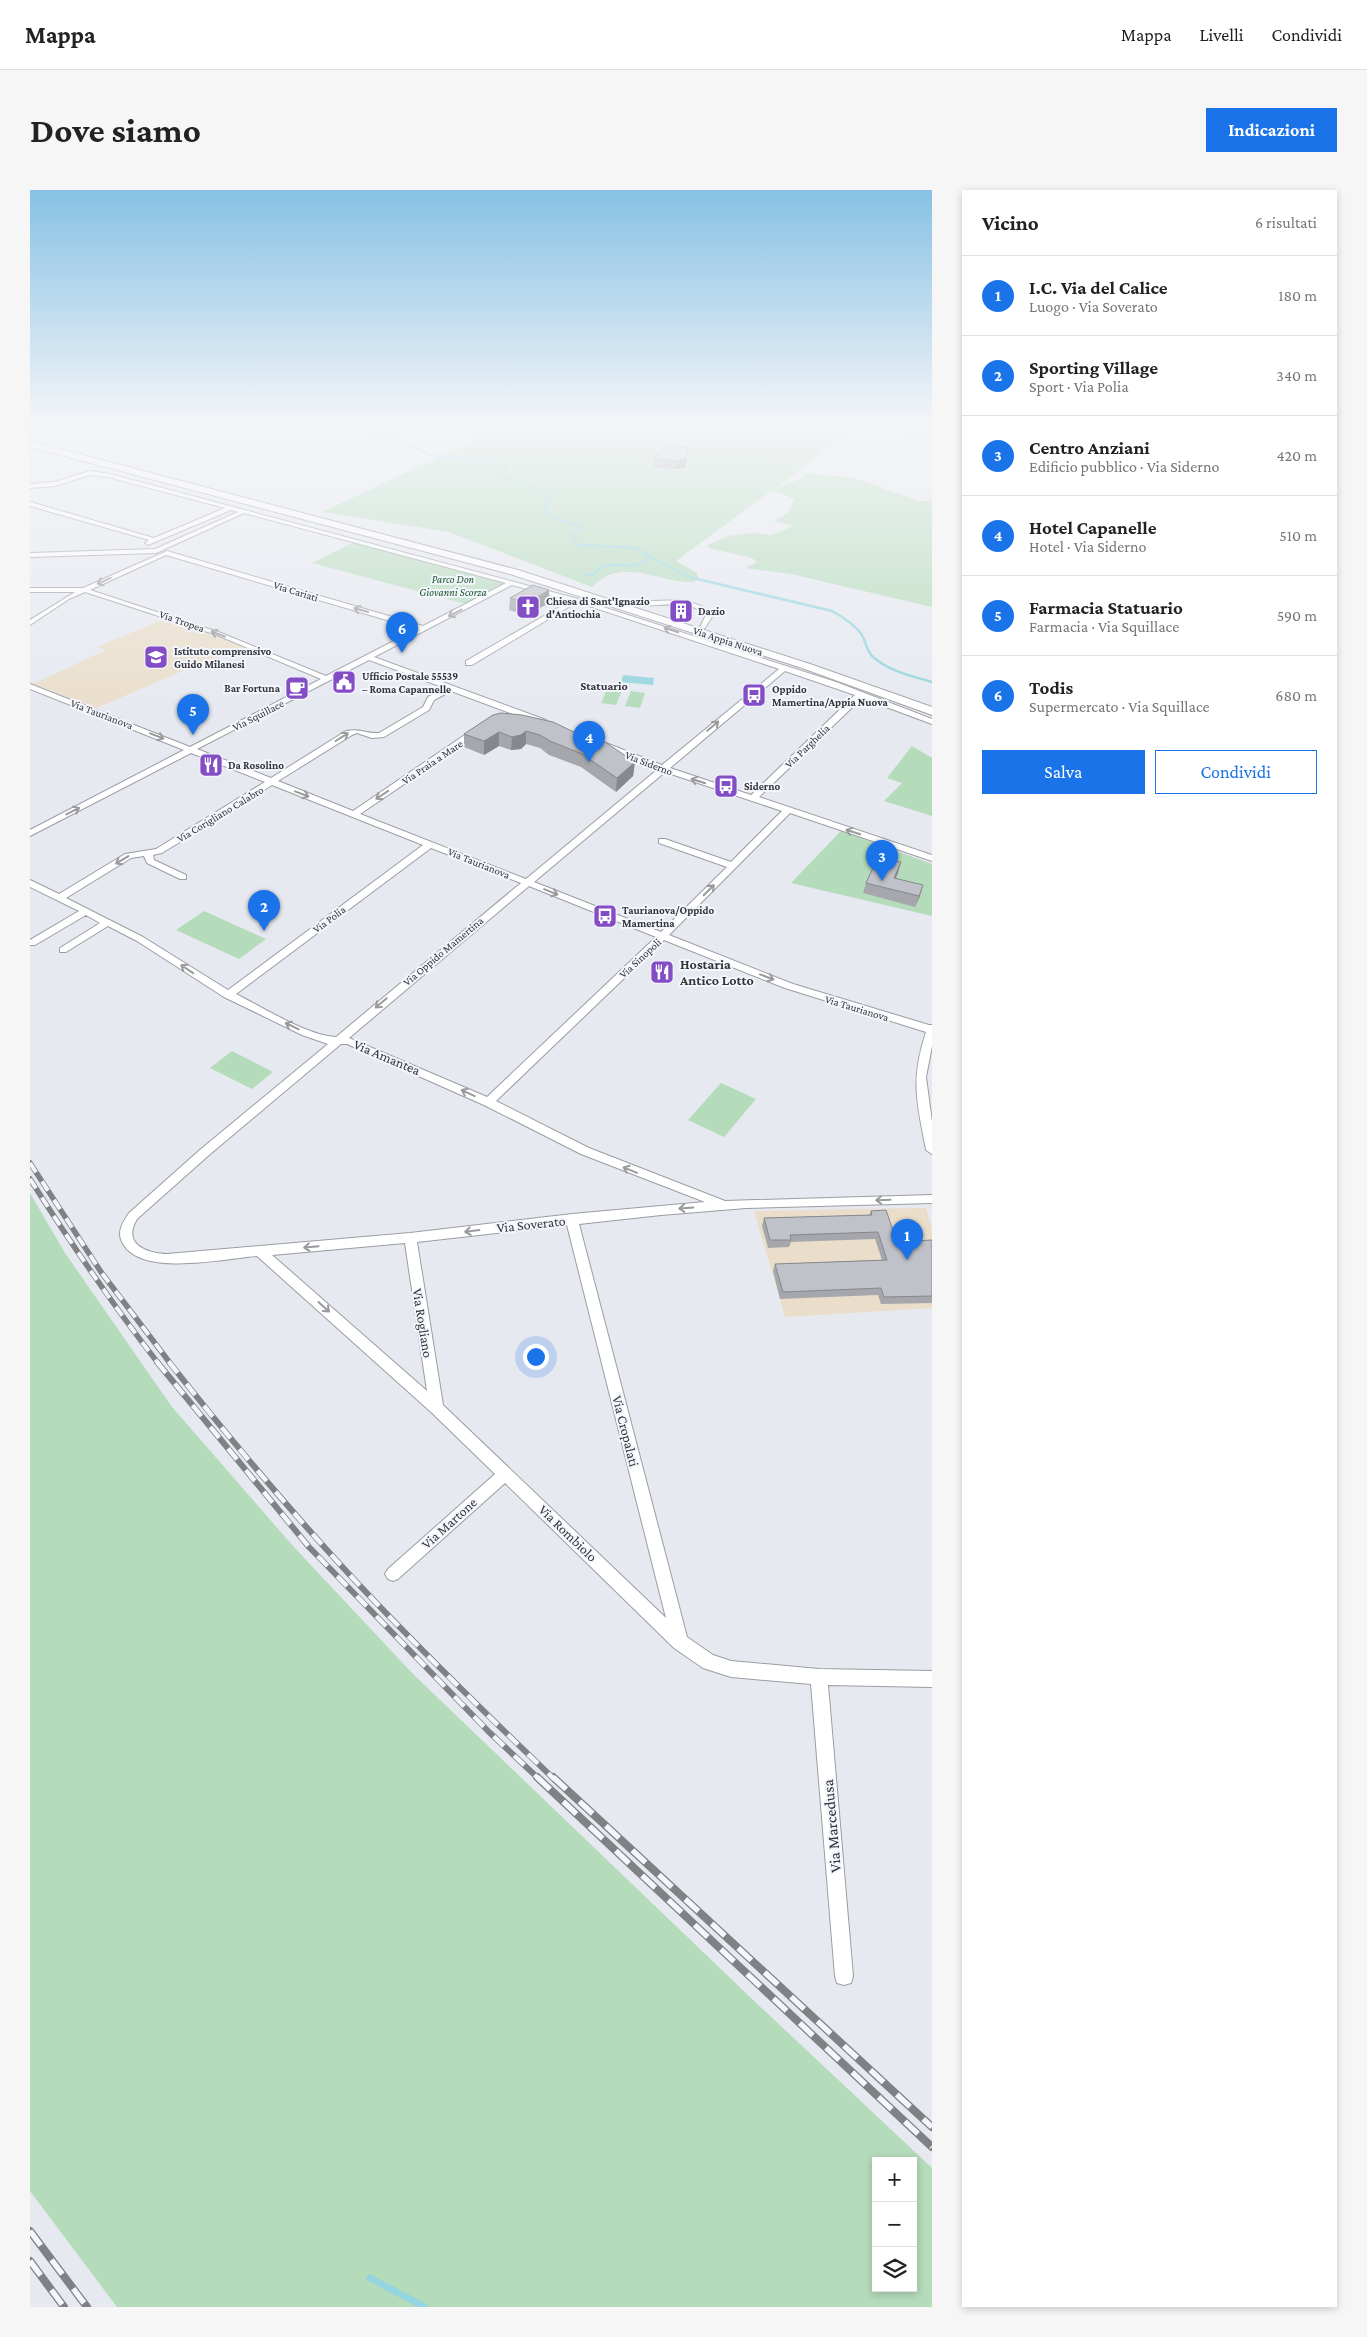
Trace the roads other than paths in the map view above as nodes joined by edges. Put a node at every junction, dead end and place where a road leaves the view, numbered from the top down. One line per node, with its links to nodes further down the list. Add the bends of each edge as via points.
1 (84, 520): 8 (street)
2 (202, 520): 8 (street)
3 (226, 520): 10 (street)
4 (278, 520): 9 (street, Via Appia Nuova)
5 (322, 520): 7 (main road, Via Appia Nuova)
6 (336, 520): 18 (main road, Via Appia Nuova, via 487,559)
7 (372, 533): 9 (street); 20 (main road, Via Appia Nuova, via 507,570)
8 (154, 540): 11 (street)
9 (359, 541): 14 (street, Via Appia Nuova)
10 (166, 550): 11 (street); 13 (street); 23 (street, Via Cariati, one-way to 10)
11 (133, 551): 12 (street); 13 (street, via 148,556)
12 (30, 555)
13 (149, 561): 16 (street, one-way to 16)
14 (513, 582): 17 (street, Via Appia Nuova); 23 (street, Via Squillace, one-way to 23)
15 (30, 590): 16 (street, Via Tropea)
16 (84, 590): 21 (street, via 62,600); 27 (street, Via Tropea, one-way to 16, via 219,634)
17 (576, 600): 20 (street, Via Appia Nuova); 25 (street)
18 (634, 604): 19 (street); 20 (main road, Via Appia Nuova)
19 (665, 604): 20 (street); 22 (street, via 685,603 705,610 710,617)
20 (646, 615): 22 (main road, Via Appia Nuova); 26 (street, Via Appia Nuova, one-way to 20); 32 (main road, Via Appia Nuova, via 806,666)
21 (30, 623)
22 (703, 627): 31 (main road, Via Appia Nuova)
23 (425, 629): 24 (street, Via Squillace)
24 (370, 658): 27 (street, Via Squillace); 29 (street)
25 (470, 663)
26 (784, 668): 30 (street, Via Appia Nuova); 38 (street, Via Oppido Mamertina, one-way to 26)
27 (327, 679): 37 (street, Via Squillace)
28 (30, 686): 37 (street, Via Taurianova, one-way to 37)
29 (452, 686): 35 (street, via 506,712); 39 (street, Via Corigliano Calabro, one-way to 29, via 351,732 375,736 384,734 426,708 430,700)
30 (861, 694): 33 (street, Via Appia Nuova); 40 (street, Via Parghelia)
31 (932, 704)
32 (932, 712)
33 (932, 722)
34 (487, 724): 42 (street, Via Praia a Mare, one-way to 42)
35 (551, 725)
36 (597, 743): 38 (street, Via Siderno)
37 (191, 750): 39 (street, Via Taurianova); 43 (street, Via Squillace, one-way to 37)
38 (662, 768): 40 (street, Via Siderno, one-way to 38); 50 (street, Via Oppido Mamertina)
39 (272, 782): 42 (street, Via Taurianova, one-way to 42); 46 (street, Via Corigliano Calabro, via 159,851)
40 (752, 799): 41 (street, Via Siderno)
41 (788, 810): 47 (street, Via Siderno, one-way to 41); 48 (street, Via Sinopoli)
42 (354, 814): 45 (street, Via Taurianova)
43 (30, 834)
44 (662, 841): 48 (street)
45 (430, 844): 50 (street, Via Taurianova); 58 (street, Via Polia)
46 (148, 853): 49 (street, via 150,861); 52 (street, Via Corigliano Calabro, one-way to 52, via 128,856)
47 (932, 858)
48 (732, 866): 55 (street, Via Sinopoli, one-way to 48)
49 (183, 876)
50 (526, 882): 55 (street, Via Taurianova, one-way to 55); 60 (street, Via Oppido Mamertina, one-way to 60)
51 (30, 883): 52 (street, Via Amantea)
52 (60, 897): 53 (street, Via Amantea)
53 (86, 910): 54 (street, Via Amantea); 56 (street)
54 (108, 922): 57 (street); 58 (street, Via Amantea, one-way to 54)
55 (662, 936): 59 (street, Via Taurianova, one-way to 59, via 808,992); 61 (street, Via Sinopoli)
56 (32, 943)
57 (63, 950)
58 (228, 995): 60 (street, Via Amantea, one-way to 58, via 318,1038)
59 (932, 1029): 62 (street, via 923,1061 921,1087)
60 (338, 1039): 61 (street, Via Amantea, one-way to 60, via 386,1056); 67 (street, Via Oppido Mamertina, via 133,1216 126,1232)
61 (488, 1102): 64 (street, Via Amantea, one-way to 61, via 585,1151)
62 (932, 1150)
63 (932, 1199): 64 (street, Via Soverato, one-way to 64)
64 (725, 1205): 65 (street, Via Soverato, one-way to 65)
65 (572, 1220): 66 (street, Via Soverato, one-way to 66); 72 (street, Via Cropalati)
66 (410, 1238): 68 (street, Via Soverato, one-way to 68); 69 (street, Via Rogliano)
67 (133, 1248): 68 (street, Via Soverato, via 142,1255 160,1260)
68 (261, 1252): 69 (street, Via Rombiolo, one-way to 69)
69 (436, 1408): 70 (street, Via Rombiolo)
70 (506, 1473): 71 (street, Via Martone); 72 (street, Via Rombiolo)
71 (393, 1574)
72 (680, 1642): 73 (street, Via Rombiolo, via 720,1667)
73 (819, 1677): 74 (street, Via Rombiolo); 75 (street, Via Marcedusa)
74 (932, 1679)
75 (844, 1976)

